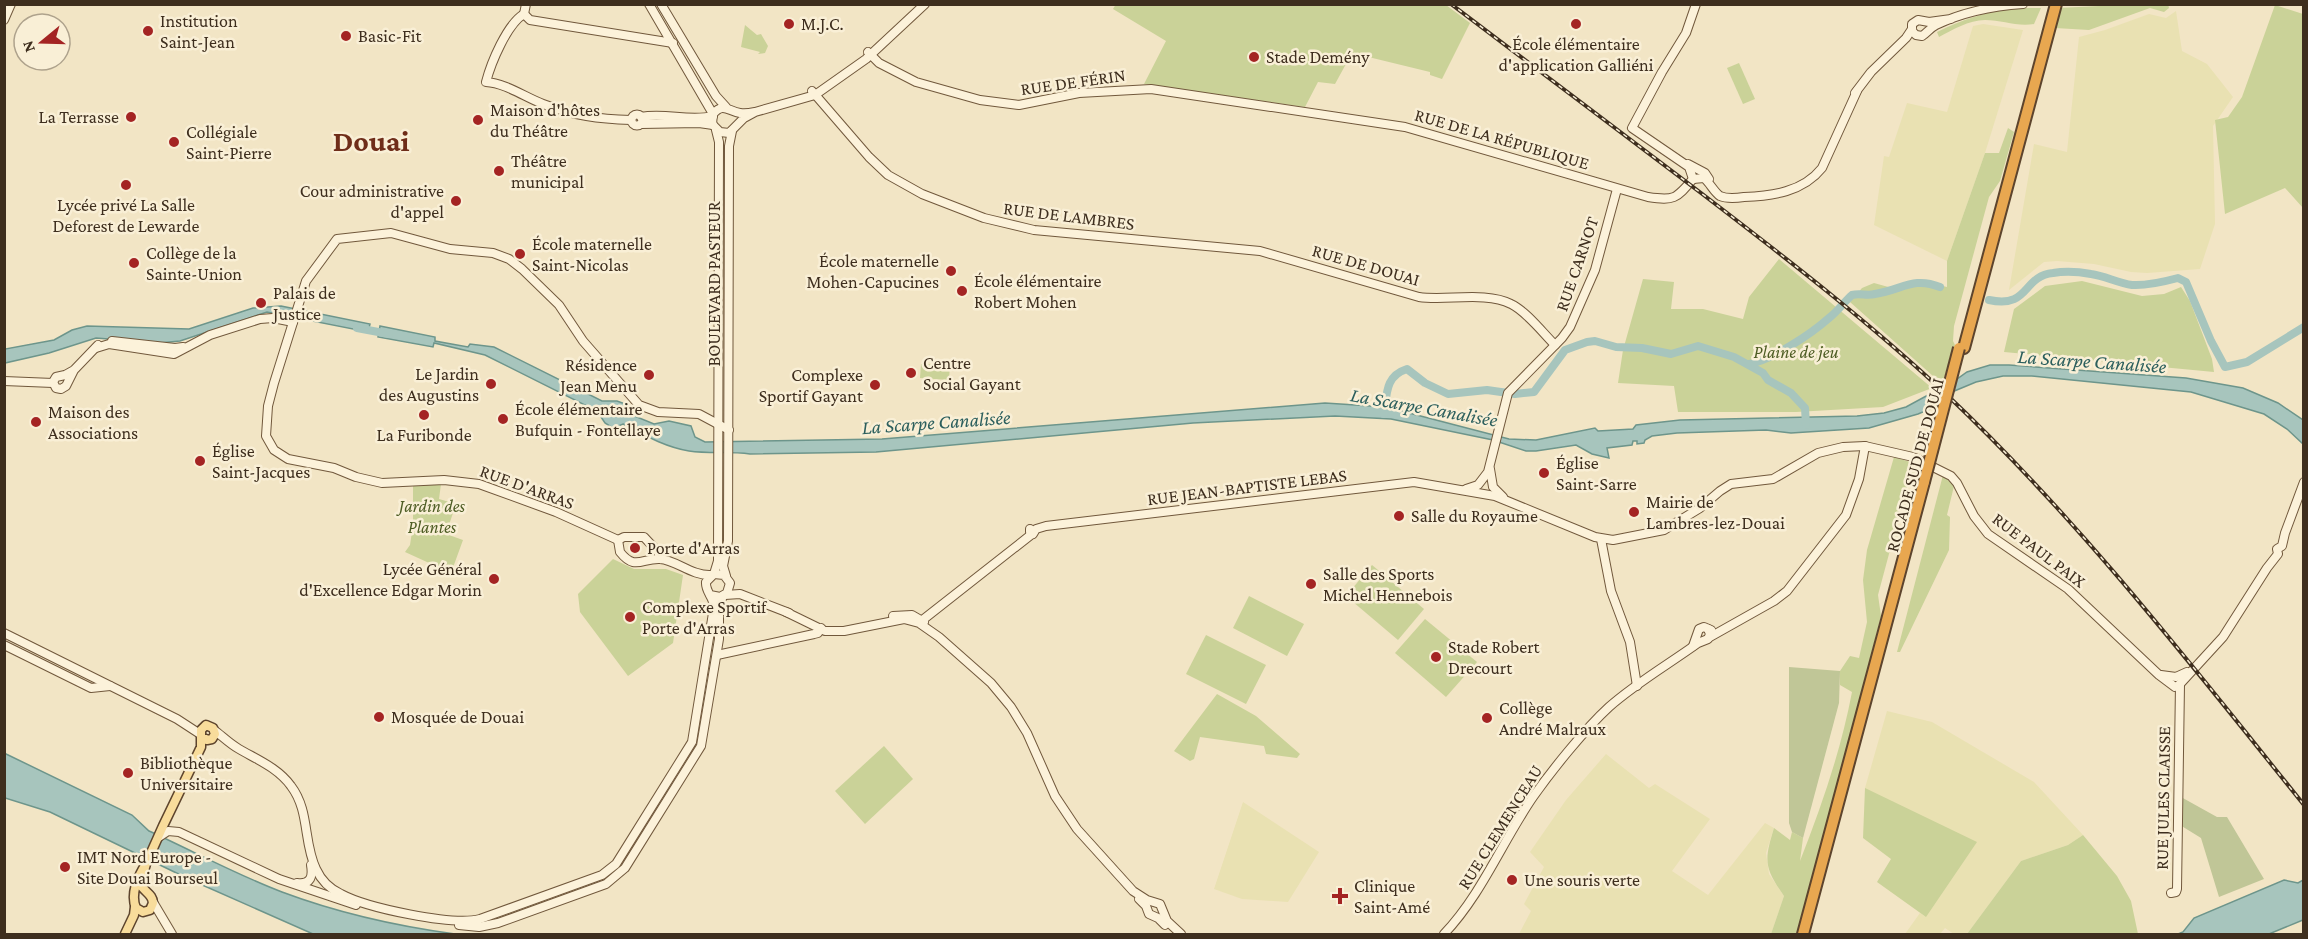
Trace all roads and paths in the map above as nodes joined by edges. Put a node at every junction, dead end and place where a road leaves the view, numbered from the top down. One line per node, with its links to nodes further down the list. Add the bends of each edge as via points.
1 (11, 4): 13 (street)
2 (526, 4): 11 (street)
3 (649, 4): 18 (street)
4 (661, 4): 22 (street)
5 (918, 4): 20 (street)
6 (925, 4): 20 (street)
7 (1696, 4): 30 (street, via 1689,29 1632,128)
8 (2023, 4): 10 (street)
9 (2054, 4): 82 (highway, ROCADE SUD DE DOUAI, bridge)
10 (2014, 5): 12 (street)
11 (524, 14): 18 (street, via 530,20); 27 (street, via 501,46 486,82 584,117 631,120 634,125)
12 (1951, 19): 14 (street); 16 (street)
13 (4, 20)
14 (1925, 21): 15 (street, via 1916,21); 16 (street)
15 (1912, 29): 17 (street); 19 (street)
16 (1928, 30): 17 (street)
17 (1919, 36): 19 (street)
18 (673, 43): 26 (street)
19 (1894, 50): 33 (street, via 1857,91 1815,176 1782,194 1728,198)
20 (869, 54): 21 (street); 23 (street, RUE DE FÉRIN, via 919,83 969,98 1012,105 1079,93 1141,88)
21 (814, 93): 25 (street); 34 (street, RUE DE LAMBRES, via 888,175 922,194 984,218 1034,230)
22 (726, 107): 24 (street); 26 (street)
23 (1293, 110): 32 (street, RUE DE LA RÉPUBLIQUE, via 1405,127)
24 (734, 111): 25 (street); 29 (street, via 738,118)
25 (755, 112): 29 (street)
26 (713, 115): 27 (street, via 662,115); 28 (street)
27 (641, 120): 28 (street, via 699,123)
28 (715, 128): 29 (street, via 725,133); 38 (street, BOULEVARD PASTEUR, via 719,142)
29 (735, 128): 39 (street, BOULEVARD PASTEUR, via 729,146)
30 (1682, 162): 31 (street, via 1691,170); 33 (street, via 1705,173)
31 (1693, 179): 32 (street, RUE DE LA RÉPUBLIQUE, via 1678,196 1668,200); 33 (street, via 1704,178)
32 (1617, 189): 36 (street, RUE CARNOT, via 1592,276 1570,327)
33 (1715, 191)
34 (1260, 251): 36 (street, RUE DE DOUAI, via 1419,297 1499,299 1514,305)
35 (294, 320): 37 (street, via 264,318 175,348 108,340 65,379 66,387 61,389 53,383); 38 (street, via 306,281 337,239 391,233 450,249 498,254 512,261 560,305 583,341 642,407 699,414); 44 (street, RUE D'ARRAS, via 268,406 266,436 280,456 386,484 449,480 479,484 550,509)
36 (1555, 345): 42 (street, RUE CARNOT, via 1510,390)
37 (4, 381)
38 (718, 430): 39 (street); 47 (street, BOULEVARD PASTEUR, via 718,561)
39 (729, 434): 48 (street, BOULEVARD PASTEUR, via 728,541 723,567)
40 (1865, 446): 43 (street, RUE PAUL PAIX, via 1818,453 1774,478 1731,484 1667,528 1613,540); 57 (street, RUE CLEMENCEAU, via 1861,473 1844,518 1787,591 1727,627 1705,635 1646,680); 58 (street, RUE PAUL PAIX, via 1909,456 1951,476 1986,531 2072,593 2155,671)
41 (2304, 482): 58 (street, via 2280,550 2223,637)
42 (1486, 487): 43 (street, RUE JEAN-BAPTISTE LEBAS, via 1507,500); 52 (street, RUE JEAN-BAPTISTE LEBAS, via 1462,490 1409,482 1053,525 1034,531)
43 (1601, 538): 57 (street, via 1609,584 1629,638)
44 (618, 540): 45 (street, RUE D'ARRAS, via 644,537); 45 (street, RUE D'ARRAS, via 620,552 631,562)
45 (661, 559): 46 (street, RUE D'ARRAS)
46 (690, 571): 47 (street, RUE D'ARRAS); 49 (street, RUE D'ARRAS)
47 (712, 575): 48 (street, via 720,573); 49 (street, via 706,581)
48 (728, 580): 50 (street, via 729,590); 51 (street)
49 (708, 592): 50 (street, via 715,597); 60 (street, via 714,610 692,741 610,870 471,921 410,913 351,898 330,886 317,871 302,806 287,780 236,747)
50 (724, 596): 51 (street, via 739,594); 56 (street, via 719,606)
51 (756, 599): 53 (street)
52 (920, 621): 53 (street, via 901,619 844,631); 65 (street, via 1004,698 1027,734 1064,810)
53 (820, 627): 56 (street, via 814,634)
54 (4, 633): 59 (street)
55 (4, 645): 59 (street, via 92,688)
56 (717, 655): 72 (street, via 700,749 615,879 482,927)
57 (1635, 679): 81 (street, RUE CLEMENCEAU, via 1538,790 1480,890)
58 (2175, 682): 67 (street, RUE JULES CLAISSE, via 2179,699 2177,889)
59 (111, 686): 60 (street)
60 (207, 734): 61 (main road); 62 (main road); 63 (street, via 222,740 287,786 301,811)
61 (170, 817): 62 (main road); 63 (street, via 177,826 295,882 303,884 311,879)
62 (163, 832): 64 (main road); 72 (street, via 182,833 279,879)
63 (311, 863): 72 (street, via 327,888)
64 (146, 864): 66 (main road, via 140,883); 68 (main road, via 137,879)
65 (1127, 884): 70 (street); 74 (street)
66 (146, 893): 68 (main road); 69 (main road)
67 (2171, 893)
68 (135, 897): 71 (main road)
69 (153, 902): 75 (main road); 78 (street)
70 (1152, 902): 73 (street, via 1159,903); 74 (street)
71 (135, 907): 75 (main road); 77 (main road)
72 (362, 907)
73 (1162, 909): 76 (street); 80 (street, via 1168,923)
74 (1147, 910): 76 (street)
75 (145, 912): 77 (main road); 78 (street, via 158,918)
76 (1155, 916): 79 (street)
77 (127, 934)
78 (171, 934)
79 (1175, 934)
80 (1181, 934)
81 (1444, 934)
82 (1804, 934)

